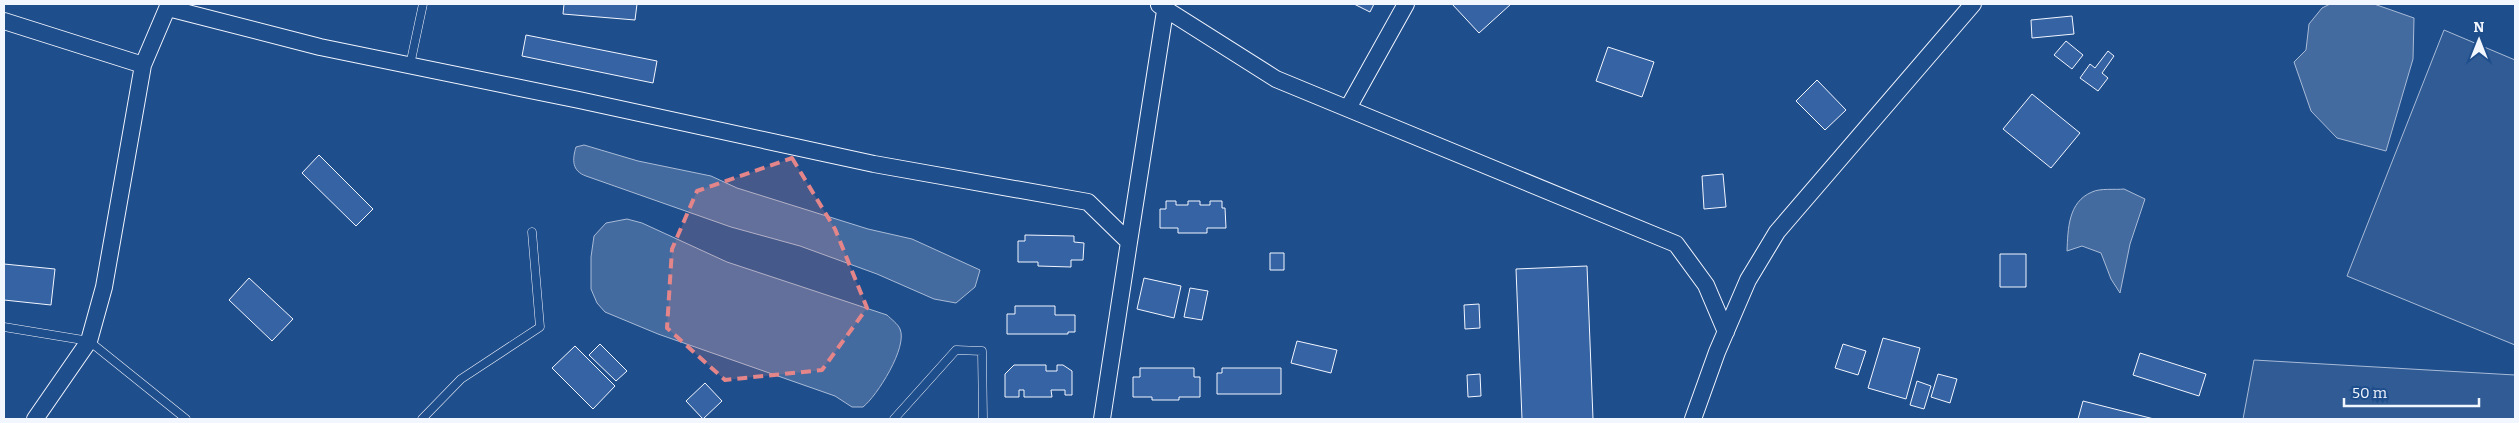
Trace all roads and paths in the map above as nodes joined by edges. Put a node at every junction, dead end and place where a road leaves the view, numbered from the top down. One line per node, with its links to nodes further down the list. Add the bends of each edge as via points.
1 (423, 4): 8 (lane)
2 (1406, 4): 9 (street)
3 (1973, 4): 13 (street, via 1777,232 1748,280)
4 (168, 6): 7 (street); 8 (street, via 320,47)
5 (1161, 7): 9 (street, via 1276,79); 11 (street)
6 (4, 21): 7 (street)
7 (143, 65): 14 (street, via 104,287)
8 (410, 65): 11 (street, via 874,164 1088,202)
9 (1348, 108): 13 (street, via 1676,244 1706,286)
10 (532, 232): 17 (lane, via 540,327 461,379)
11 (1128, 242): 20 (street)
12 (4, 327): 14 (lane)
13 (1726, 332): 21 (street)
14 (89, 341): 15 (street); 16 (lane)
15 (35, 419)
16 (186, 419)
17 (422, 419)
18 (894, 419): 19 (lane, via 956,350 982,351)
19 (984, 419)
20 (1102, 419)
21 (1693, 419)

